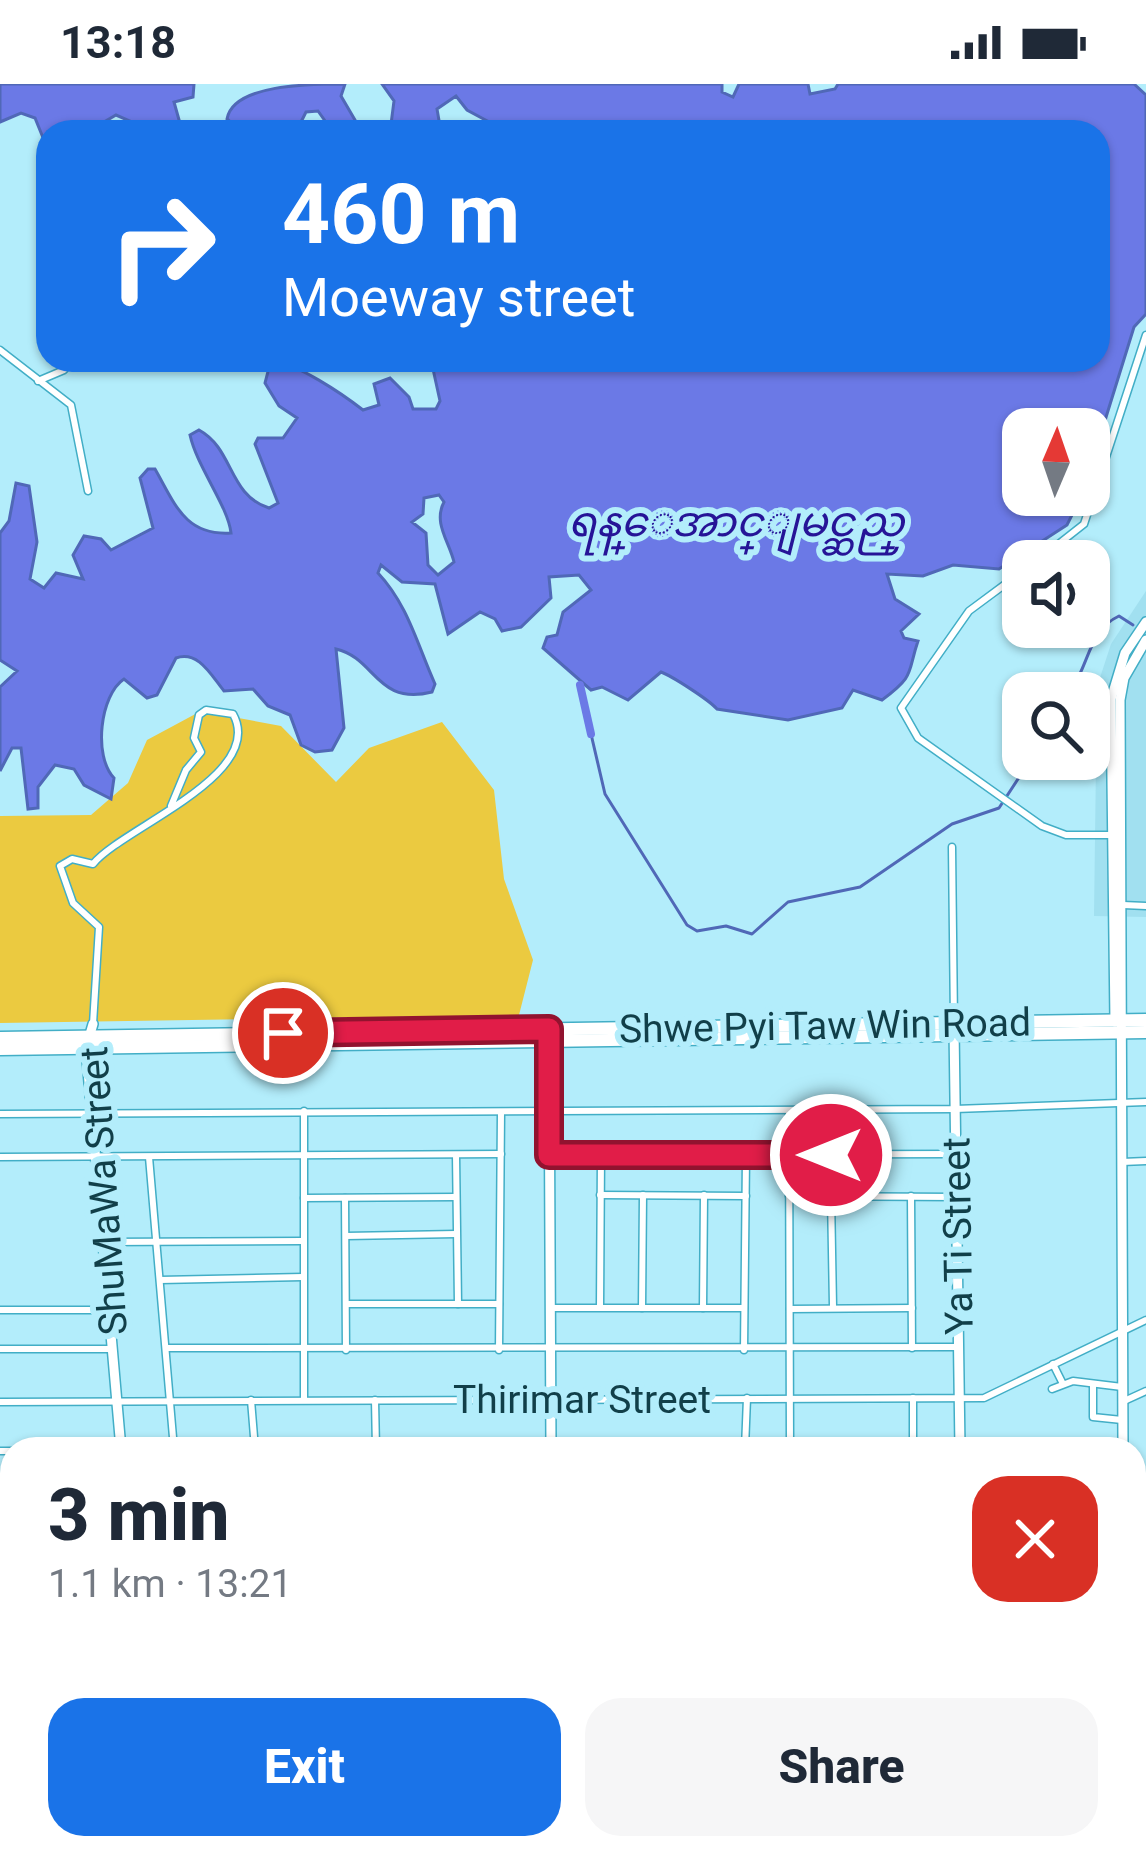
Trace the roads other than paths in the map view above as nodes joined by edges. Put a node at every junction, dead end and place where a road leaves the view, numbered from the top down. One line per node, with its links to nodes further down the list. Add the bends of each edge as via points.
1 (1146, 335): 6 (street, via 1084,524)
2 (0, 350): 4 (street)
3 (59, 372): 4 (street)
4 (38, 381): 5 (street, via 71,405)
5 (88, 491)
6 (1064, 540)
7 (1002, 587): 11 (street, via 969,611 901,712 918,738 1054,832)
8 (1146, 622): 11 (street, via 1125,653 1111,699)
9 (1146, 640): 11 (street, via 1120,700)
10 (171, 806): 10 (street, ShuMaWa Street, via 201,752 194,738 199,715 233,714 238,724 224,770); 20 (street, ShuMaWa Street, via 93,864 60,866 73,903 99,927)
11 (1117, 835): 13 (street)
12 (952, 847): 17 (street)
13 (1118, 905): 14 (street); 16 (street)
14 (1146, 906)
15 (1146, 1020): 16 (main road, Shwe Pyi Taw Win Road)
16 (1120, 1027): 17 (main road, Shwe Pyi Taw Win Road); 18 (main road); 23 (street)
17 (954, 1029): 19 (main road, Shwe Pyi Taw Win Road); 25 (street, Ya Ti Street)
18 (1146, 1032)
19 (549, 1035): 20 (main road, Shwe Pyi Taw Win Road); 29 (street)
20 (90, 1036): 21 (main road, Shwe Pyi Taw Win Road); 22 (main road); 30 (street, ShuMaWa Street)
21 (0, 1038)
22 (0, 1048)
23 (1123, 1102): 24 (street); 25 (street); 44 (street)
24 (1146, 1102)
25 (955, 1109): 26 (street); 33 (street, Ya Ti Street)
26 (789, 1110): 29 (street); 38 (street)
27 (304, 1111): 28 (street); 30 (street); 42 (street)
28 (502, 1112): 29 (street); 32 (street)
29 (549, 1112): 35 (street)
30 (91, 1113): 31 (street); 41 (street, ShuMaWa Street)
31 (0, 1114)
32 (501, 1154): 34 (street); 65 (street)
33 (956, 1154): 38 (street); 53 (street, Ya Ti Street)
34 (456, 1155): 42 (street); 52 (street)
35 (549, 1155): 36 (street); 66 (street)
36 (601, 1155): 37 (street); 45 (street)
37 (746, 1155): 38 (street); 48 (street)
38 (789, 1155): 49 (street)
39 (148, 1156): 41 (street); 42 (street); 58 (street)
40 (0, 1157): 41 (street)
41 (96, 1157): 60 (street, ShuMaWa Street)
42 (303, 1157): 54 (street)
43 (1146, 1161): 44 (street)
44 (1122, 1162): 77 (street)
45 (600, 1195): 46 (street); 67 (street)
46 (643, 1196): 47 (street); 68 (street)
47 (704, 1196): 48 (street); 69 (street)
48 (746, 1196): 70 (street)
49 (789, 1196): 50 (street); 73 (street)
50 (831, 1196): 51 (street); 71 (street)
51 (911, 1196): 53 (street); 72 (street)
52 (456, 1197): 55 (street); 56 (street)
53 (956, 1197): 78 (street, Ya Ti Street)
54 (303, 1198): 55 (street); 59 (street)
55 (345, 1198): 57 (street)
56 (457, 1234): 57 (street); 64 (street)
57 (346, 1236): 63 (street)
58 (156, 1239): 59 (street); 60 (street); 62 (street)
59 (302, 1240): 61 (street)
60 (103, 1242): 75 (street, ShuMaWa Street)
61 (303, 1277): 62 (street); 83 (street)
62 (160, 1280): 80 (street)
63 (347, 1304): 64 (street); 84 (street)
64 (458, 1304): 65 (street)
65 (499, 1304): 85 (street)
66 (550, 1308): 67 (street); 88 (street)
67 (600, 1308): 68 (street)
68 (642, 1308): 69 (street)
69 (703, 1308): 70 (street)
70 (744, 1308): 86 (street)
71 (833, 1308): 72 (street); 73 (street)
72 (912, 1308): 81 (street)
73 (790, 1309): 87 (street)
74 (0, 1310): 75 (street)
75 (111, 1310): 79 (street, ShuMaWa Street)
76 (1146, 1320): 77 (street, Thirimar Street)
77 (1125, 1330): 89 (street, Thirimar Street); 92 (street)
78 (958, 1347): 81 (street); 104 (street, Ya Ti Street)
79 (113, 1348): 82 (street); 99 (street, ShuMaWa Street)
80 (166, 1348): 83 (street); 100 (street)
81 (912, 1348): 87 (street)
82 (0, 1349)
83 (303, 1349): 84 (street); 102 (street)
84 (346, 1350): 85 (street)
85 (499, 1350): 88 (street)
86 (744, 1350): 87 (street); 88 (street)
87 (790, 1350): 97 (street)
88 (550, 1352): 95 (street)
89 (1053, 1364): 90 (street); 104 (street, Thirimar Street, via 1007,1390)
90 (1064, 1384): 91 (street); 93 (street)
91 (1093, 1385): 92 (street); 107 (street, via 1093,1417)
92 (1122, 1387): 106 (street)
93 (1052, 1389)
94 (1146, 1391): 106 (street)
95 (551, 1398): 96 (street, Thirimar Street); 103 (street, Thirimar Street); 112 (street)
96 (747, 1398): 97 (street, Thirimar Street); 113 (street)
97 (790, 1398): 98 (street, Thirimar Street); 114 (street)
98 (913, 1398): 104 (street, Thirimar Street); 115 (street)
99 (118, 1400): 100 (street, Thirimar Street); 105 (street, Thirimar Street); 108 (street, ShuMaWa Street)
100 (171, 1400): 101 (street, Thirimar Street); 109 (street)
101 (251, 1400): 102 (street, Thirimar Street); 110 (street)
102 (304, 1400): 103 (street, Thirimar Street)
103 (375, 1400): 111 (street)
104 (960, 1400): 116 (street, Ya Ti Street)
105 (0, 1402)
106 (1122, 1402): 107 (street)
107 (1123, 1420): 117 (street)
108 (120, 1437)
109 (173, 1437)
110 (254, 1437)
111 (376, 1437)
112 (551, 1437)
113 (745, 1437)
114 (790, 1437)
115 (913, 1437)
116 (960, 1437)
117 (1123, 1437)

